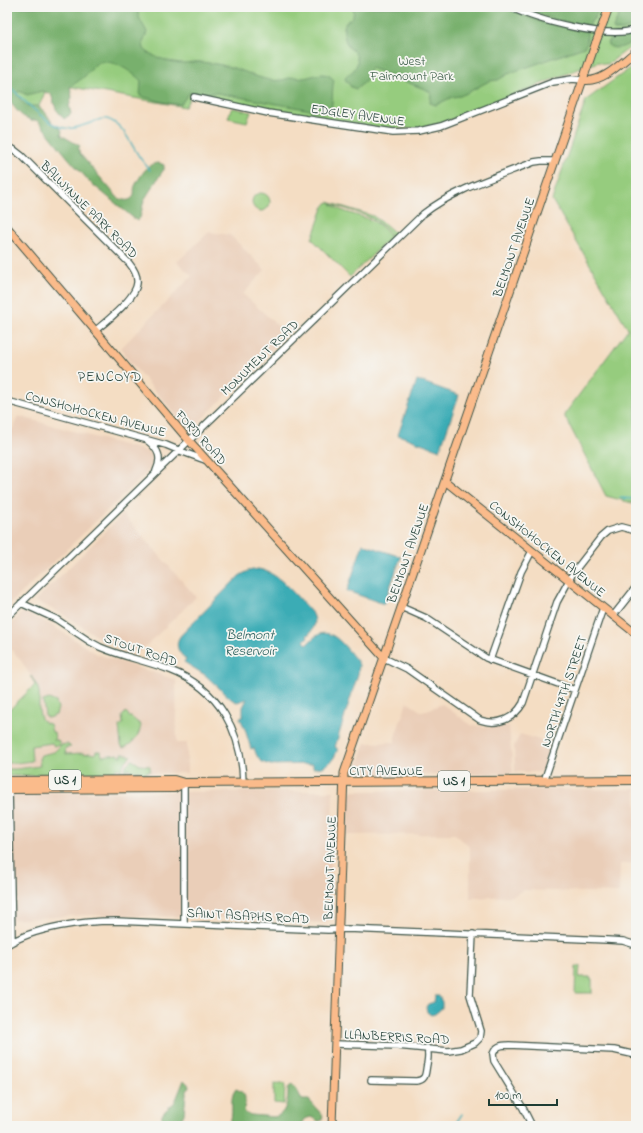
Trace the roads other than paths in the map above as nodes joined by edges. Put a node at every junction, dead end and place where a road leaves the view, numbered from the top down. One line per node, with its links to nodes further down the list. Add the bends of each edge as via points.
1 (510, 7): 3 (street, via 560,24 614,33)
2 (609, 7): 5 (main road, BELMONT AVENUE, bridge)
3 (636, 29)
4 (636, 51): 5 (main road, via 601,78 594,81)
5 (583, 80): 6 (street, EDGLEY AVENUE, via 553,82 441,126 412,132 386,131 279,114); 8 (main road, BELMONT AVENUE)
6 (194, 97)
7 (7, 146): 10 (street, BALWYNNE PARK ROAD, via 22,156 135,272 138,283 133,294)
8 (555, 161): 13 (street, MONUMENT ROAD, via 534,162 462,190 427,211); 17 (main road, BELMONT AVENUE)
9 (7, 227): 10 (main road, FORD ROAD)
10 (96, 330): 13 (main road, FORD ROAD)
11 (7, 401): 12 (street, CONSHOHOCKEN AVENUE)
12 (146, 439): 14 (street, CONSHOHOCKEN AVENUE); 16 (street, via 159,454 159,463)
13 (189, 440): 14 (street, MONUMENT ROAD); 15 (main road, FORD ROAD)
14 (179, 450): 15 (street, CONSHOHOCKEN AVENUE); 16 (street, MONUMENT ROAD)
15 (209, 462): 28 (main road, FORD ROAD)
16 (154, 474): 22 (street, MONUMENT ROAD)
17 (445, 481): 19 (main road, CONSHOHOCKEN AVENUE); 23 (main road, BELMONT AVENUE)
18 (636, 531): 20 (street, via 620,527 608,531)
19 (532, 551): 20 (main road, CONSHOHOCKEN AVENUE); 29 (street, via 521,572)
20 (569, 580): 24 (main road, CONSHOHOCKEN AVENUE); 30 (street, via 557,602)
21 (636, 587): 25 (street)
22 (21, 603): 26 (street, MONUMENT ROAD); 37 (street, STOUT ROAD, via 56,619 94,644 176,672 204,690 222,710 233,729 241,754)
23 (401, 607): 28 (main road, BELMONT AVENUE); 29 (street, via 426,618)
24 (603, 608): 25 (main road, CONSHOHOCKEN AVENUE); 31 (street, NORTH 47TH STREET)
25 (613, 616): 27 (main road, CONSHOHOCKEN AVENUE)
26 (7, 617)
27 (636, 634)
28 (384, 658): 30 (street, via 407,669 476,718 488,722 502,721 521,707); 35 (main road, BELMONT AVENUE)
29 (490, 660): 30 (street)
30 (532, 675): 31 (street)
31 (575, 690): 34 (street, NORTH 47TH STREET)
32 (124, 780): 36 (highway, CITY AVENUE / US 1, via 174,780); 38 (highway, CITY AVENUE / US 1); 39 (highway)
33 (636, 780): 34 (highway, CITY AVENUE / US 1)
34 (544, 781): 35 (highway, CITY AVENUE / US 1)
35 (343, 782): 37 (highway, CITY AVENUE / US 1); 41 (main road, BELMONT AVENUE)
36 (184, 783): 37 (highway, CITY AVENUE / US 1); 39 (highway, CITY AVENUE / US 1, via 174,788); 40 (street)
37 (243, 783)
38 (8, 786): 39 (highway, CITY AVENUE / US 1); 43 (street, via 11,851)
39 (118, 788)
40 (184, 923): 41 (street, SAINT ASAPHS ROAD); 43 (street, SAINT ASAPHS ROAD, via 87,923 34,932)
41 (338, 930): 42 (street, SAINT ASAPHS ROAD); 45 (main road, BELMONT AVENUE)
42 (473, 934): 44 (street, SAINT ASAPHS ROAD, via 617,940); 46 (street, LLANBERRIS ROAD, via 470,992 480,1027 479,1040 457,1050)
43 (10, 944)
44 (636, 945)
45 (335, 1044): 46 (street, LLANBERRIS ROAD); 49 (main road, BELMONT AVENUE)
46 (427, 1048): 48 (street, via 426,1075 421,1080)
47 (636, 1055): 50 (street, via 614,1050 500,1046 493,1054 494,1061)
48 (371, 1080)
49 (332, 1126)
50 (532, 1126)

